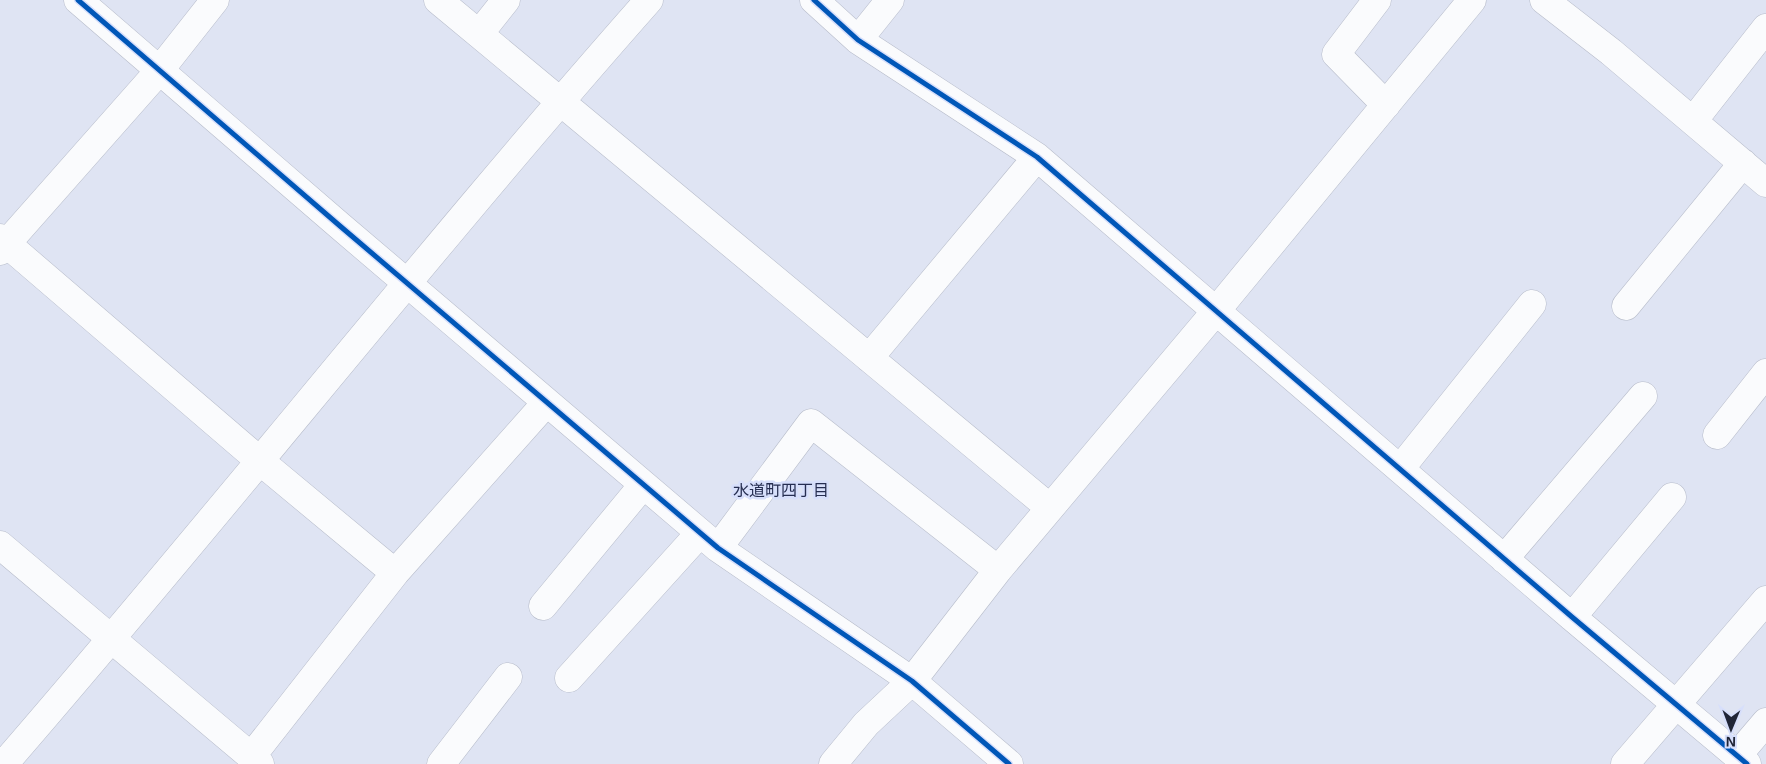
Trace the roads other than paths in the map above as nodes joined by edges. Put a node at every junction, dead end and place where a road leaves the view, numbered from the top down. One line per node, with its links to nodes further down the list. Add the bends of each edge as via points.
1 (78, 0): 14 (street)
2 (215, 0): 14 (street)
3 (438, 0): 12 (street)
4 (506, 0): 12 (street)
5 (649, 0): 15 (street)
6 (814, 0): 13 (street)
7 (890, 0): 13 (street)
8 (1377, 0): 16 (street, via 1336,54)
9 (1472, 0): 16 (street)
10 (1544, 0): 17 (street)
11 (1766, 28): 17 (street)
12 (479, 34): 15 (street)
13 (858, 40): 18 (street)
14 (158, 71): 21 (street); 22 (street)
15 (560, 100): 22 (street); 26 (street)
16 (1386, 105): 25 (street)
17 (1693, 121): 19 (street)
18 (1037, 157): 25 (street); 26 (street)
19 (1743, 163): 20 (street); 24 (street)
20 (1766, 183)
21 (2, 244): 31 (street)
22 (406, 283): 29 (street); 31 (street)
23 (1532, 304): 32 (street)
24 (1626, 306)
25 (1216, 311): 32 (street); 35 (street)
26 (869, 358): 35 (street)
27 (1766, 373): 30 (street)
28 (1643, 396): 38 (street)
29 (546, 403): 33 (street); 40 (street)
30 (1716, 435)
31 (260, 461): 40 (street); 44 (street)
32 (1400, 469): 38 (street)
33 (643, 485): 36 (street); 42 (street)
34 (1672, 497): 43 (street)
35 (1050, 508): 39 (street)
36 (709, 541): 39 (street, via 811,423); 46 (street); 47 (street)
37 (0, 545): 44 (street)
38 (1504, 559): 43 (street)
39 (998, 570): 47 (street)
40 (395, 573): 50 (street)
41 (1766, 600): 48 (street)
42 (543, 606)
43 (1572, 617): 48 (street)
44 (112, 640): 50 (street); 52 (street)
45 (508, 678): 53 (street)
46 (569, 678)
47 (912, 681): 54 (street, via 866,724); 55 (street)
48 (1676, 705): 51 (street); 56 (street)
49 (1766, 722): 51 (street)
50 (255, 760)
51 (1742, 760)
52 (4, 764)
53 (441, 764)
54 (833, 764)
55 (1009, 764)
56 (1625, 764)

